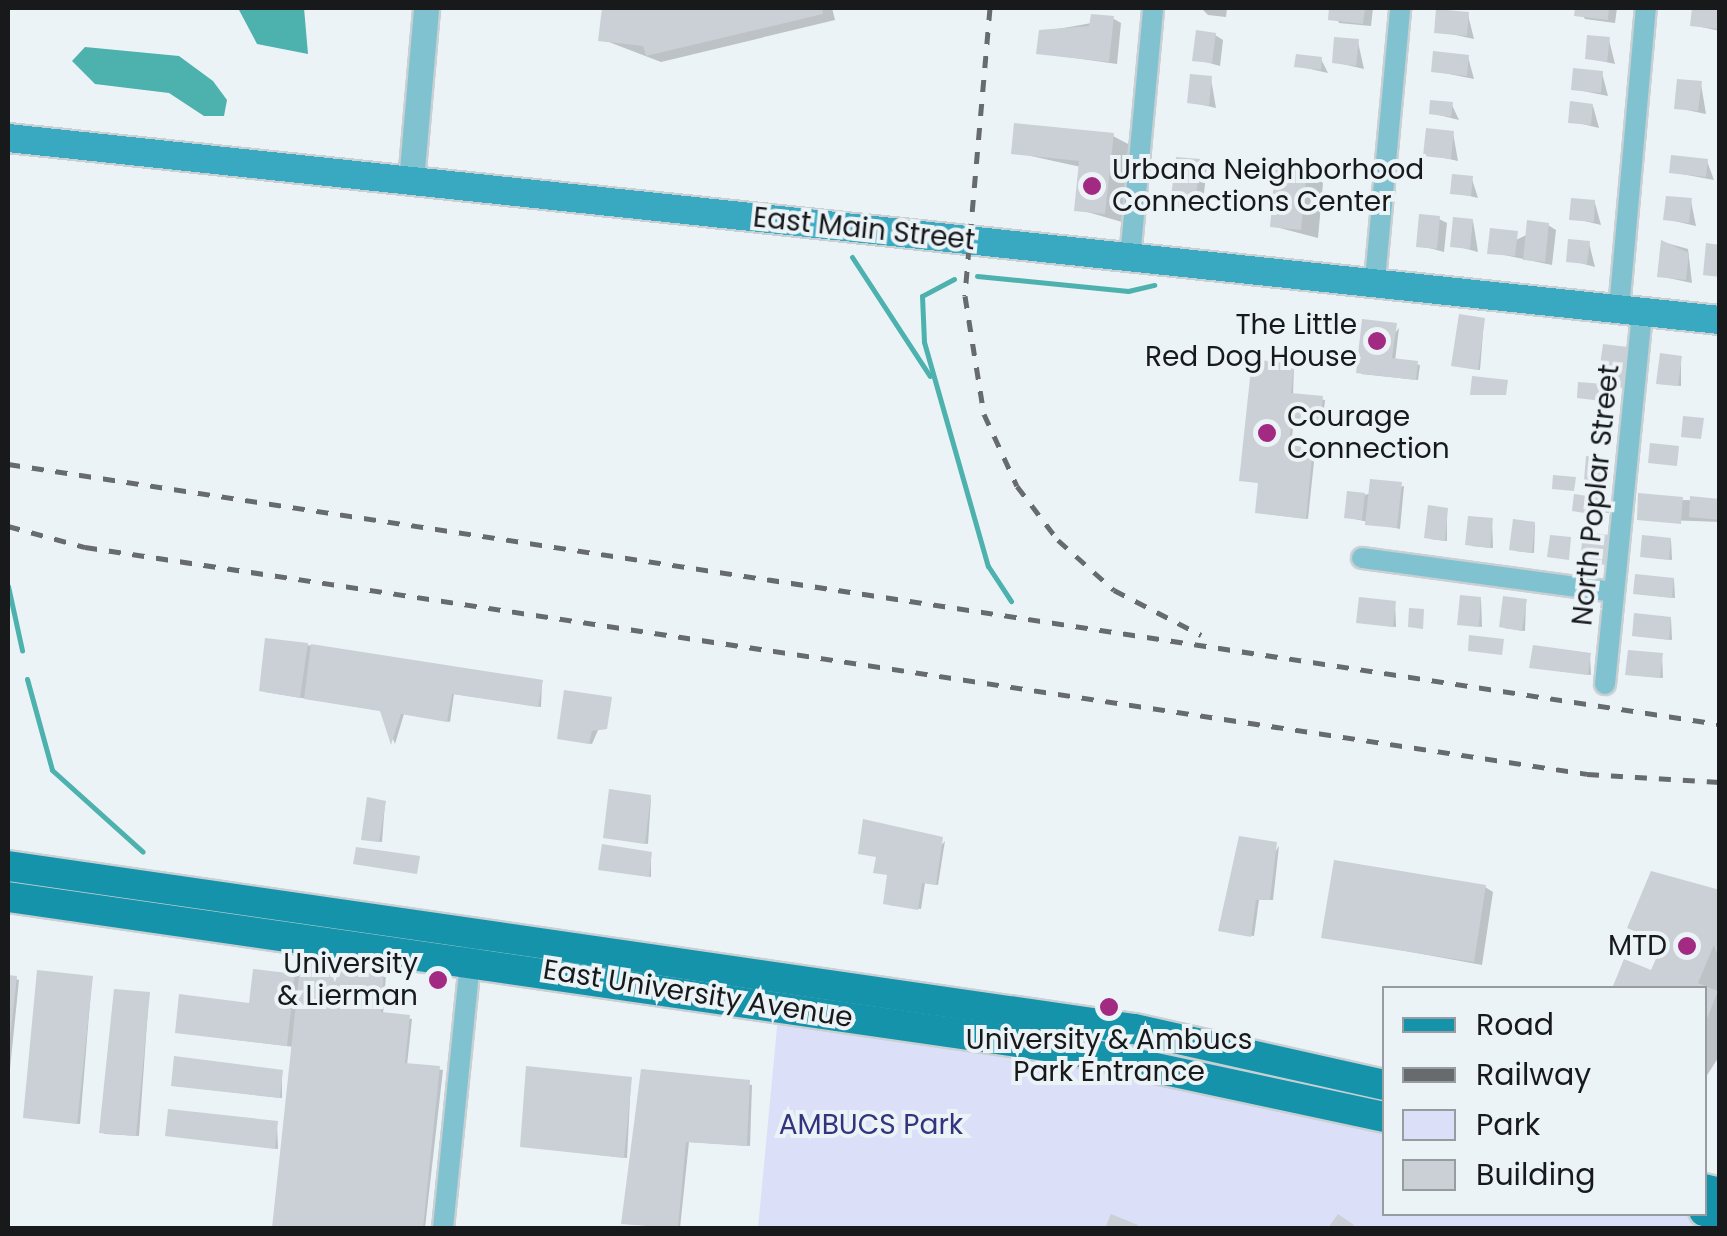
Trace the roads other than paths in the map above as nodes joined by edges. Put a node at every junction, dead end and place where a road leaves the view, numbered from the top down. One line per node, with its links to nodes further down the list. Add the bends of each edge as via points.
1 (426, 8): 6 (street)
2 (1153, 8): 7 (street)
3 (1400, 8): 8 (street)
4 (1646, 8): 9 (street, North Poplar Street)
5 (8, 138): 6 (main road, East Main Street)
6 (412, 181): 7 (main road, East Main Street)
7 (1130, 258): 8 (main road, East Main Street)
8 (1374, 280): 9 (main road, East Main Street)
9 (1631, 310): 10 (main road, East Main Street); 12 (street, North Poplar Street)
10 (1720, 320)
11 (1362, 558): 12 (street)
12 (1614, 592): 13 (street, North Poplar Street)
13 (1605, 684)
14 (8, 866): 16 (main road, East University Avenue)
15 (8, 897): 17 (main road, East University Avenue)
16 (474, 928): 17 (street); 18 (main road, East University Avenue, via 1134,1029)
17 (470, 959): 19 (main road, East University Avenue, via 1067,1049); 20 (street)
18 (1382, 1085)
19 (1382, 1117)
20 (442, 1228)

